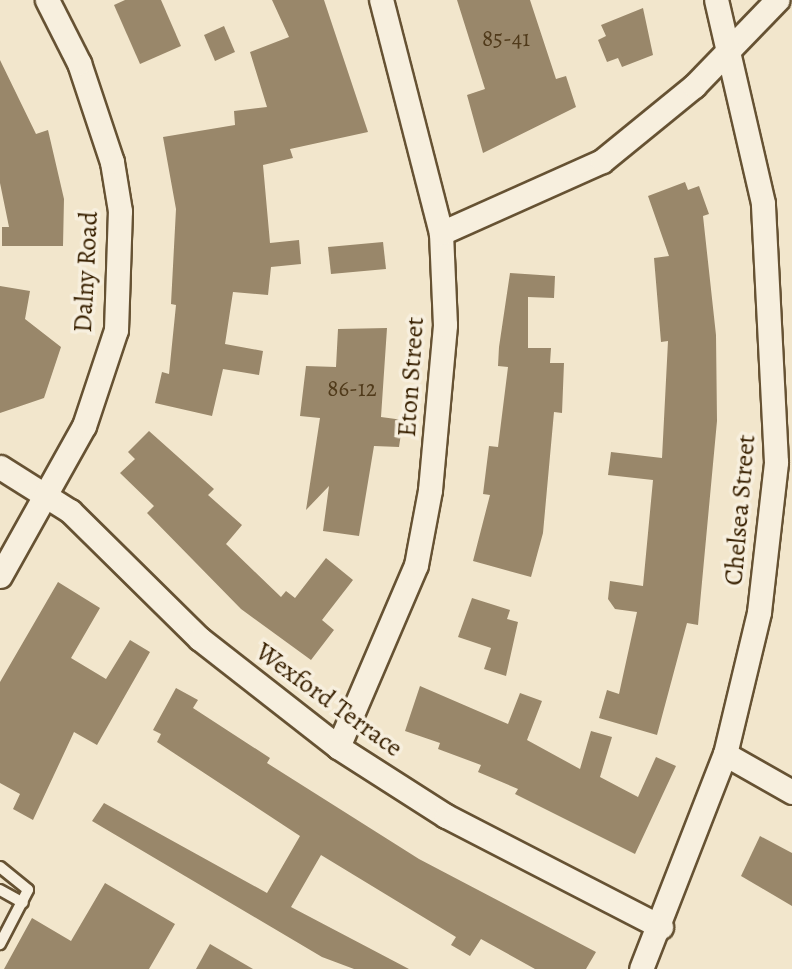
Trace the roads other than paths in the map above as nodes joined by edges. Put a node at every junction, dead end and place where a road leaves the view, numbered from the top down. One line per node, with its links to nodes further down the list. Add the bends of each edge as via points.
1 (47, 0): 8 (street, Dalny Road, via 79,63 112,162 120,244 116,330 102,377)
2 (381, 0): 6 (street, Eton Street)
3 (716, 0): 5 (street, Chelsea Street)
4 (777, 0): 5 (street)
5 (731, 51): 6 (street, via 602,161); 11 (street, Chelsea Street, via 763,203 776,463 759,612)
6 (441, 233): 10 (street, Eton Street, via 445,325 439,415 416,565)
7 (0, 467): 8 (street, Wexford Terrace)
8 (47, 492): 9 (street, Dalny Road); 10 (street, Wexford Terrace, via 200,639)
9 (0, 576)
10 (338, 747): 16 (street, Wexford Terrace, via 446,816)
11 (724, 754): 12 (street); 16 (street, Chelsea Street)
12 (792, 792)
13 (0, 867): 15 (lane, via 28,890)
14 (0, 890): 15 (lane)
15 (23, 903): 17 (lane)
16 (661, 927): 18 (street, Chelsea Street)
17 (0, 944)
18 (641, 969)

